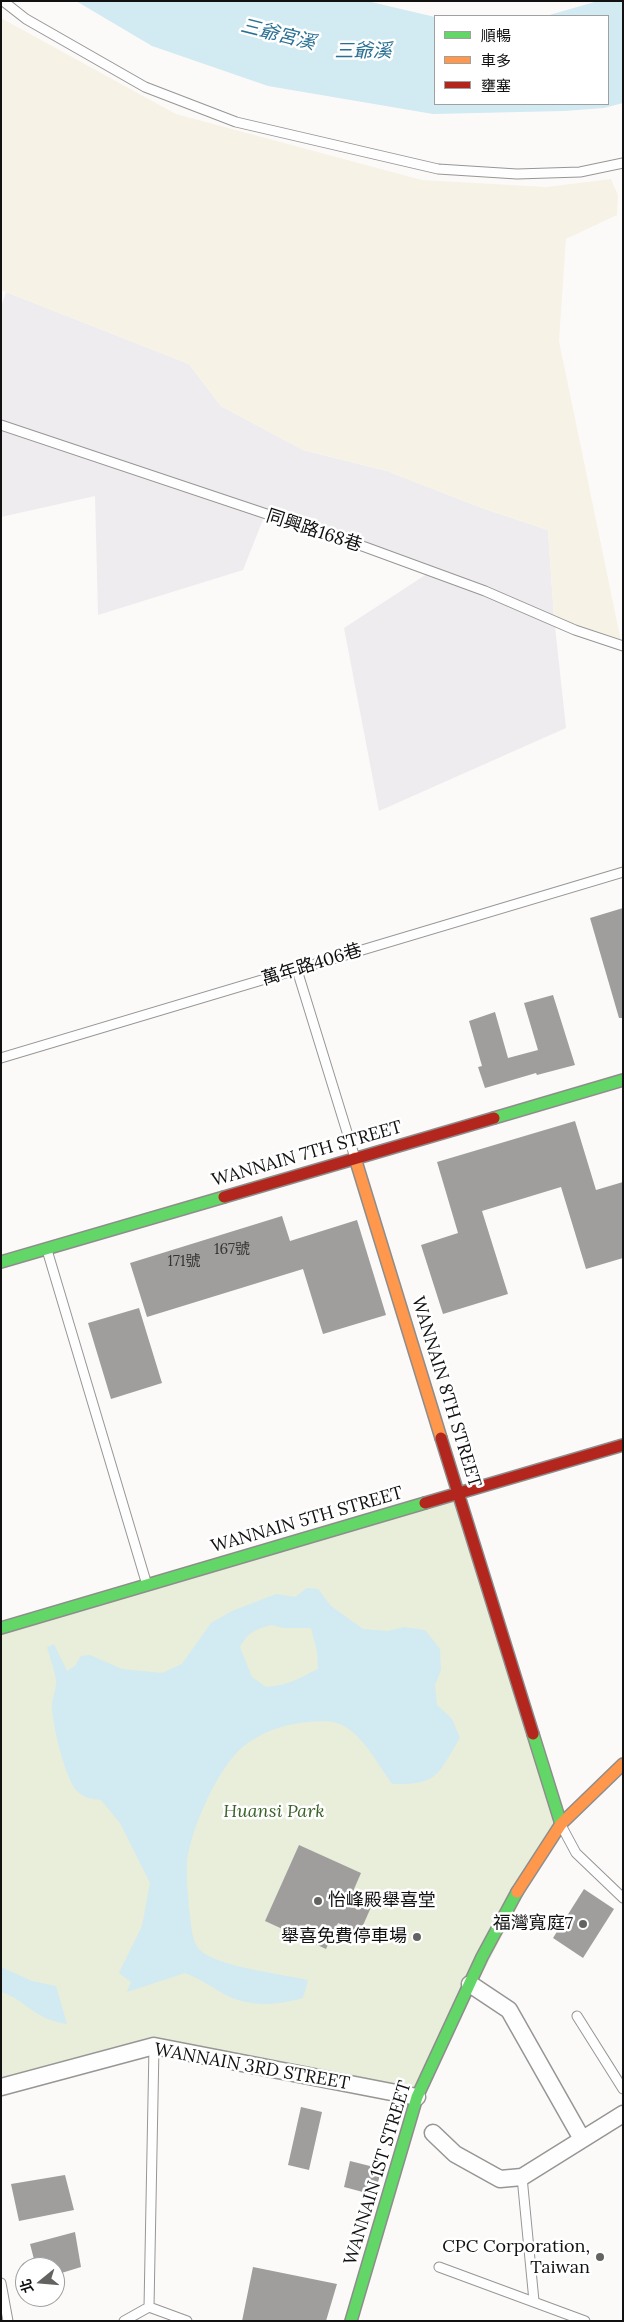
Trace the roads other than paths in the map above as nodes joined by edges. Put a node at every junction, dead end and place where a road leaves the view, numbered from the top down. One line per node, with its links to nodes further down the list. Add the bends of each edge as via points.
1 (3, 1): 2 (lane, via 26,19 145,87 236,122 438,169 518,174 580,172)
2 (623, 163)
3 (1, 426): 4 (lane, 同興路168巷, via 365,547)
4 (623, 646)
5 (623, 872): 6 (lane, 萬年路406巷)
6 (297, 970): 8 (lane, 萬年路406巷); 10 (lane, WANNAIN 8TH STREET)
7 (1, 1047): 8 (lane)
8 (4, 1057)
9 (623, 1080): 10 (street, WANNAIN 7TH STREET)
10 (355, 1158): 11 (street, WANNAIN 7TH STREET); 14 (street, WANNAIN 8TH STREET)
11 (47, 1248): 12 (street, WANNAIN 7TH STREET); 15 (lane)
12 (1, 1262)
13 (623, 1445): 14 (street, WANNAIN 5TH STREET)
14 (459, 1494): 15 (street, WANNAIN 5TH STREET); 18 (street, WANNAIN 8TH STREET)
15 (147, 1585): 16 (street, WANNAIN 5TH STREET)
16 (1, 1628)
17 (623, 1764): 18 (street, WANNAIN 1ST STREET)
18 (561, 1824): 19 (lane, via 576,1853); 20 (street, WANNAIN 1ST STREET, via 523,1882)
19 (623, 1898)
20 (470, 1984): 25 (street, WANNAIN 1ST STREET); 28 (street, via 509,2010)
21 (577, 2016): 24 (lane)
22 (154, 2046): 23 (street, WANNAIN 3RD STREET); 25 (street, WANNAIN 3RD STREET); 33 (lane)
23 (1, 2087)
24 (623, 2089)
25 (417, 2097): 37 (street, WANNAIN 1ST STREET)
26 (623, 2114): 28 (street)
27 (433, 2133): 29 (street, via 455,2154 500,2180)
28 (582, 2139): 29 (street)
29 (522, 2177): 32 (lane)
30 (439, 2266): 32 (lane)
31 (1, 2283): 34 (lane)
32 (534, 2301): 38 (lane)
33 (149, 2307): 35 (lane); 36 (lane)
34 (8, 2321)
35 (124, 2321)
36 (187, 2321)
37 (351, 2321)
38 (585, 2321)

